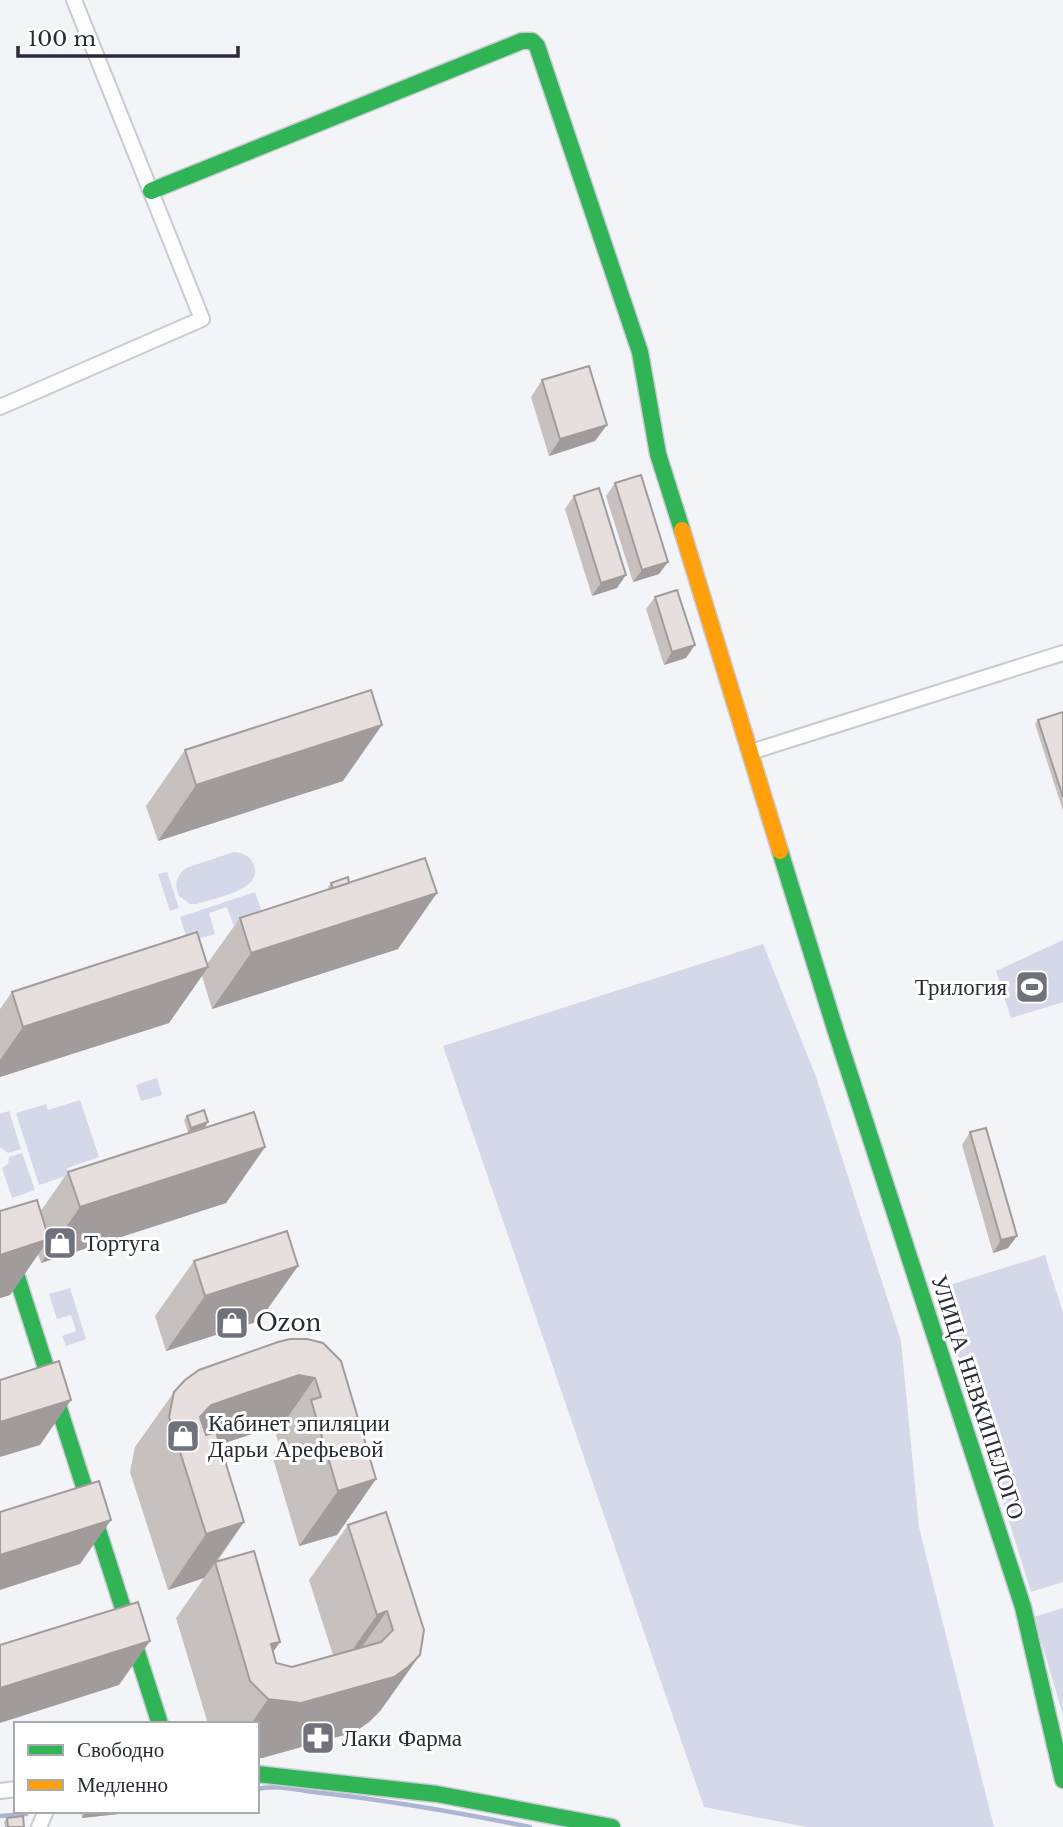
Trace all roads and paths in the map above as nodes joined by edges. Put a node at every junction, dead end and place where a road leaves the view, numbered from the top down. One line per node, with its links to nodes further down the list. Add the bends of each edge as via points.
1 (74, 0): 2 (street)
2 (151, 191): 3 (street, via 202,318); 5 (street, УЛИЦА НЕВКИПЕЛОГО, via 522,41 532,41 640,352 658,454)
3 (0, 407)
4 (1063, 653): 5 (street)
5 (751, 752): 9 (street, УЛИЦА НЕВКИПЕЛОГО, via 836,1032 1023,1607)
6 (0, 1224): 7 (street)
7 (159, 1722)
8 (259, 1774): 10 (street, via 437,1794)
9 (1063, 1780)
10 (612, 1827)

